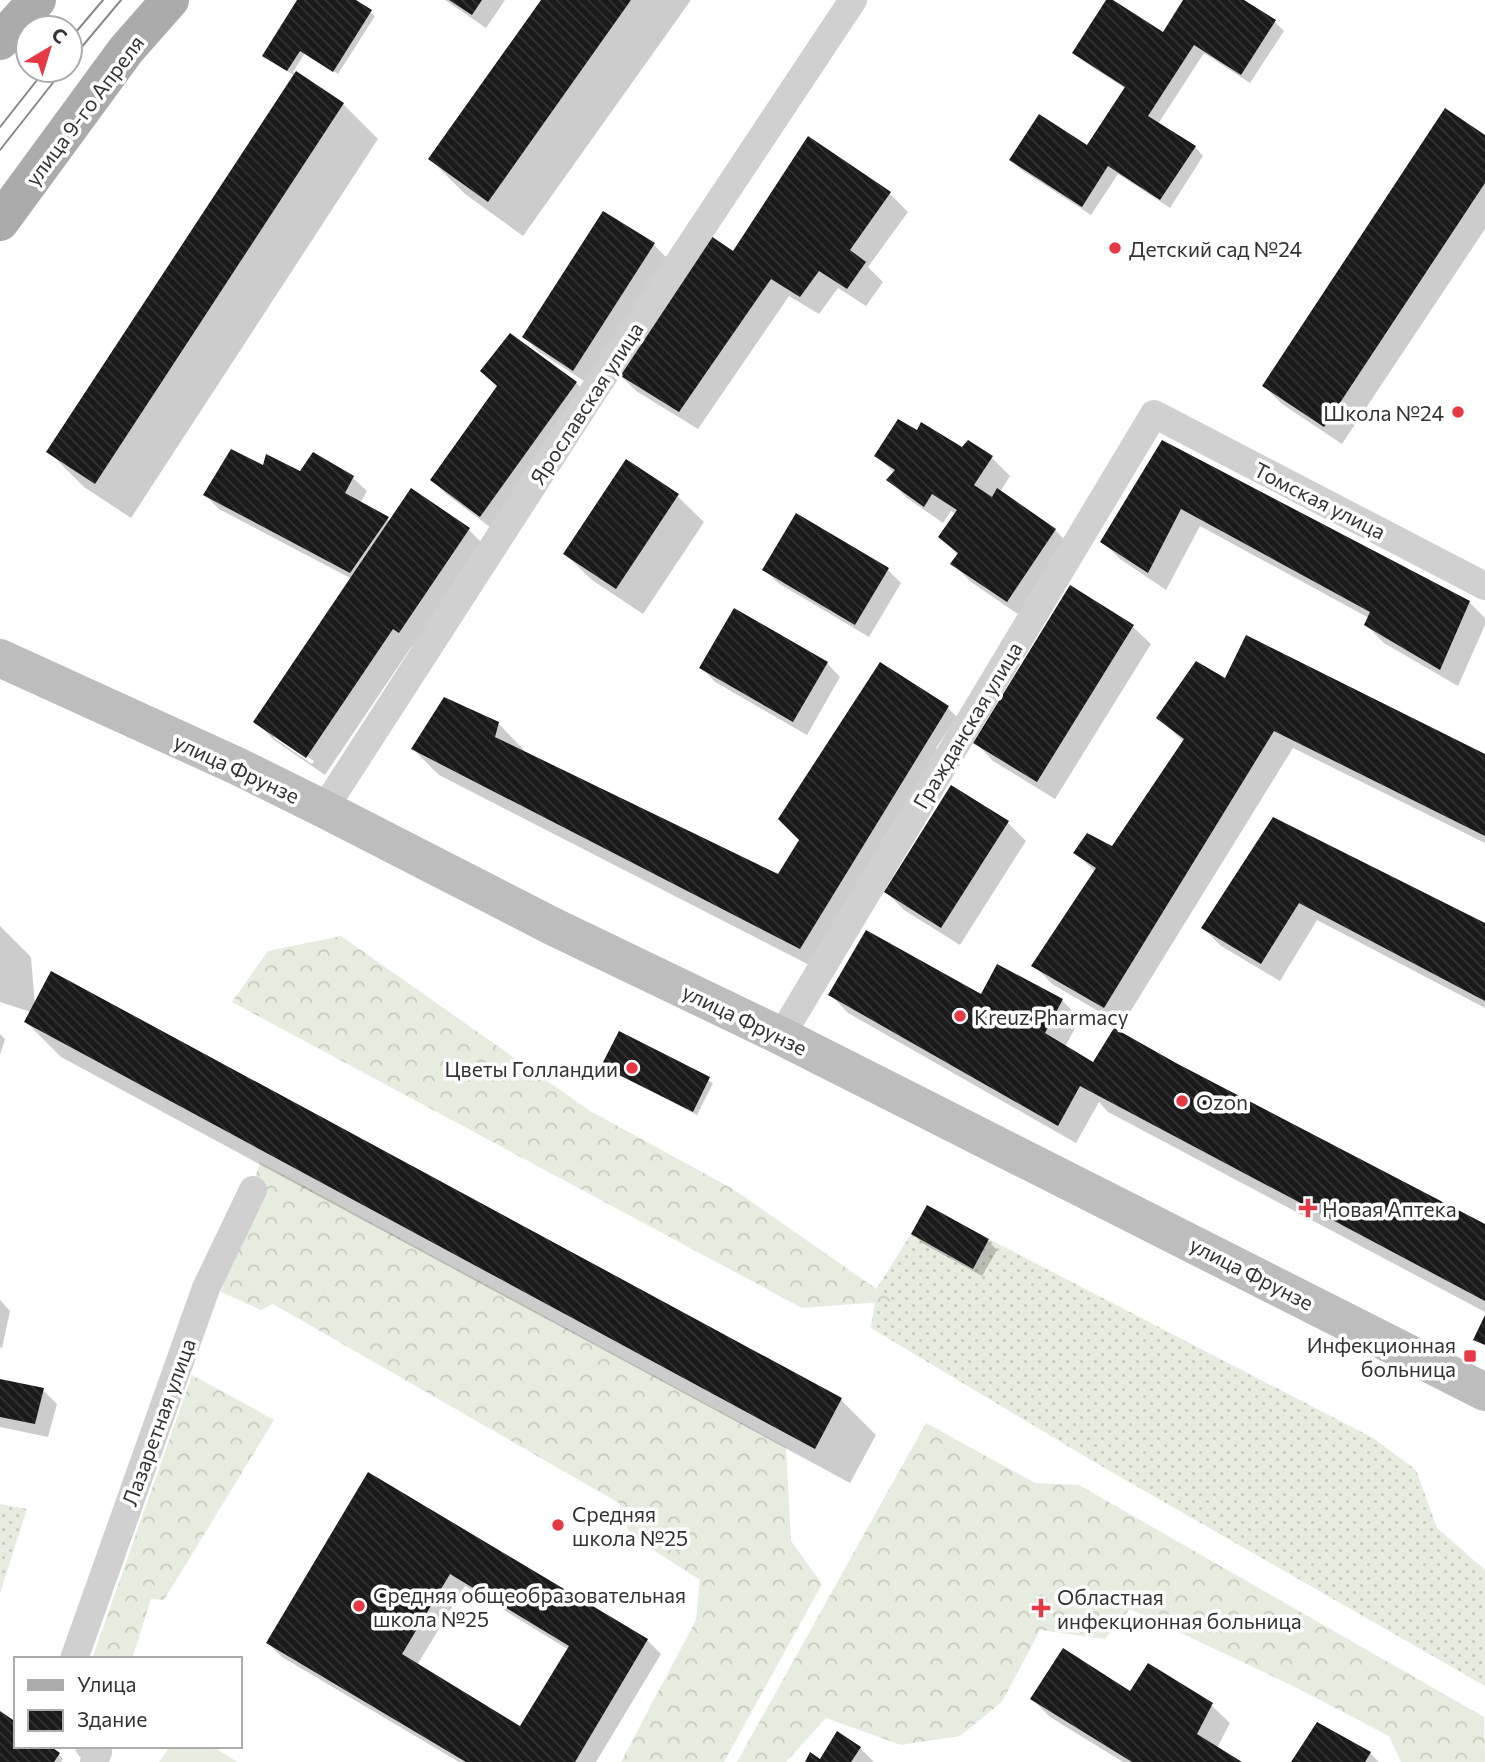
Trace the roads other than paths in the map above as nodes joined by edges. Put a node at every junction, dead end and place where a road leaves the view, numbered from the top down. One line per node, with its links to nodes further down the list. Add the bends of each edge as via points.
1 (37, 0): 4 (main road)
2 (170, 0): 5 (main road, улица 9-го Апреля, via 126,50)
3 (853, 0): 9 (street, Ярославская улица)
4 (0, 41)
5 (0, 222)
6 (1154, 414): 7 (street, Томская улица); 10 (street, Гражданская улица)
7 (1485, 586)
8 (0, 658): 9 (main road, улица Фрунзе)
9 (324, 809): 10 (main road, улица Фрунзе, via 555,928)
10 (781, 1035): 12 (main road, улица Фрунзе)
11 (253, 1190): 13 (street, Лазаретная улица, via 206,1288)
12 (1485, 1391)
13 (75, 1657)

